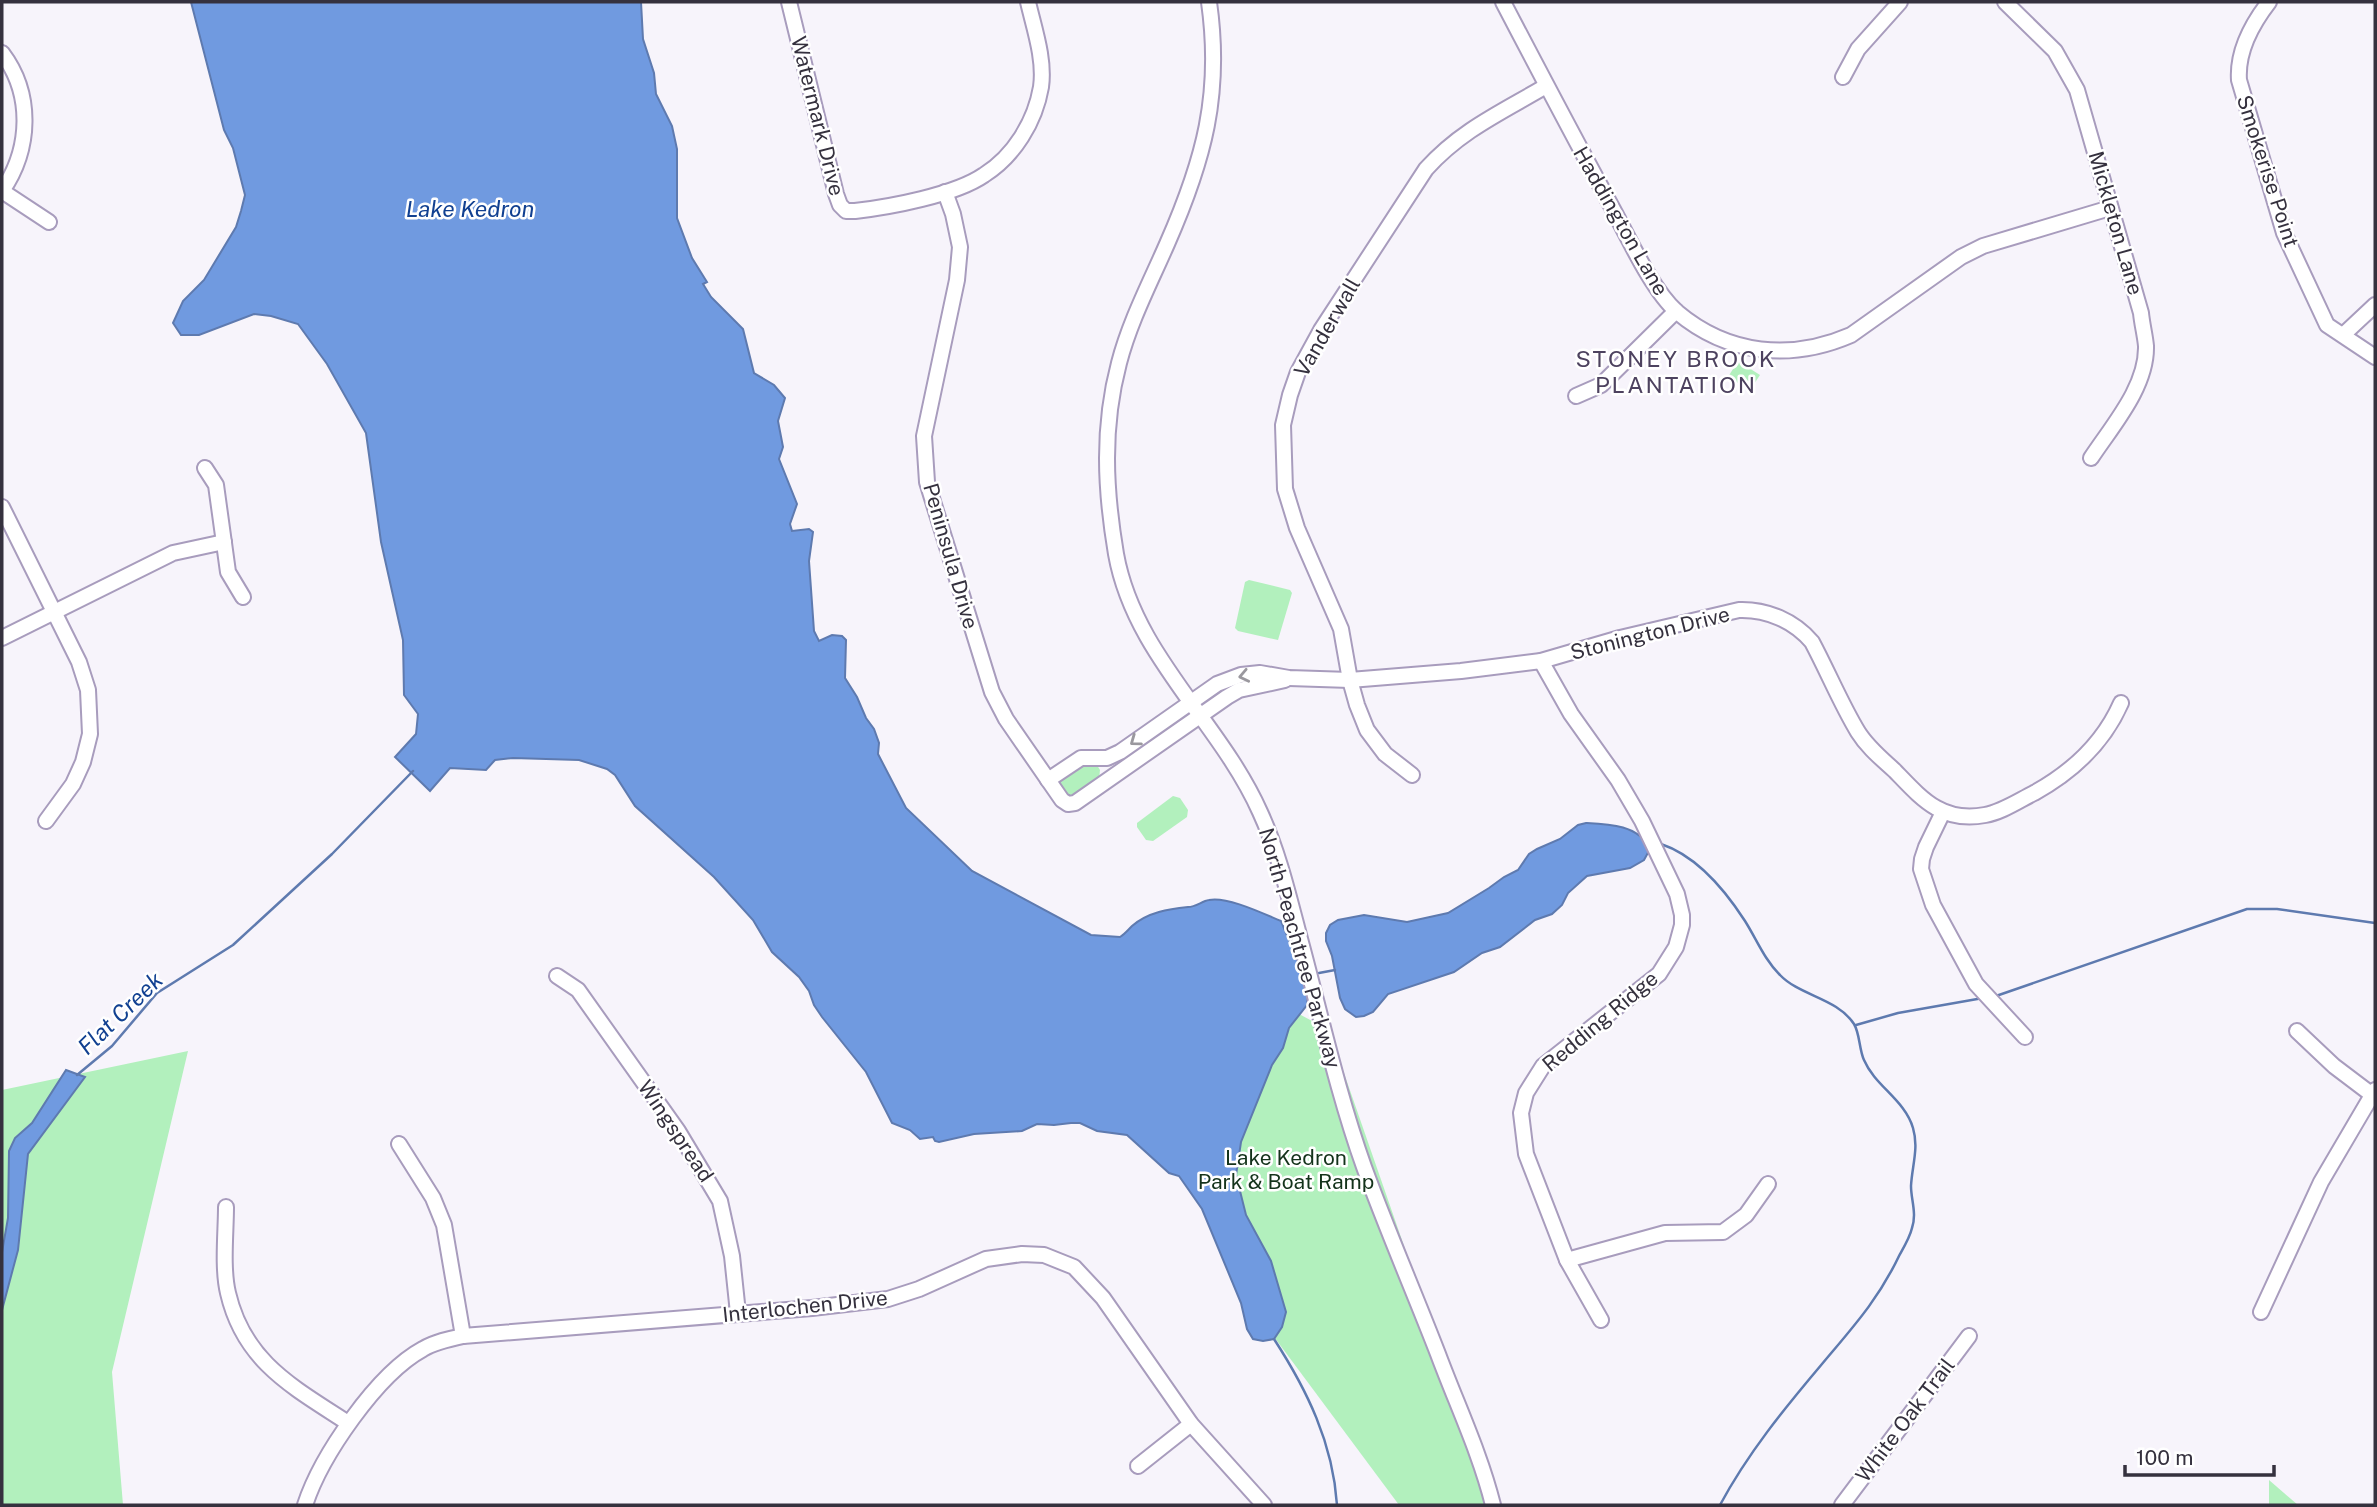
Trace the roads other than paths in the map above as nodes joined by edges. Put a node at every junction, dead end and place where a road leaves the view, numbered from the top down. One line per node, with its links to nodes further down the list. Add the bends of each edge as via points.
1 (789, 2): 12 (street, Watermark Drive, via 840,205 855,211)
2 (1028, 2): 12 (street, via 1041,86 1029,125 1013,150 984,176)
3 (1209, 2): 30 (street, North Peachtree Parkway, via 1213,55 1210,117 1197,169 1120,359 1105,454 1117,558 1125,585 1150,643)
4 (1503, 2): 10 (street, Haddington Lane)
5 (1900, 2): 9 (street, via 1858,48)
6 (2005, 2): 13 (street, Mickleton Lane, via 2054,51 2068,72)
7 (2269, 2): 17 (street, Smokerise Point, via 2243,49 2239,80 2284,233 2327,325)
8 (2, 53): 11 (street, via 18,83 25,117 18,164)
9 (1843, 77)
10 (1546, 86): 16 (street, Haddington Lane, via 1634,248); 29 (street, Vanderwall, via 1473,127 1444,148 1426,169 1321,330 1290,395 1283,425 1285,489 1341,629)
11 (2, 191): 14 (street)
12 (945, 192): 36 (street, Peninsula Drive, via 960,247 924,436 927,482 992,692)
13 (2110, 208): 16 (street, Haddington Lane, via 1983,246 1851,335 1819,346 1796,351 1742,346 1706,331); 20 (street, Mickleton Lane, via 2135,290 2146,347 2135,390)
14 (49, 222)
15 (2375, 304): 17 (street)
16 (1676, 311): 19 (street, via 1601,386)
17 (2343, 335): 18 (street, Smokerise Point)
18 (2375, 357)
19 (1576, 396)
20 (2091, 458)
21 (205, 468): 23 (street, via 216,485)
22 (2, 507): 25 (street)
23 (224, 542): 24 (street, via 228,572); 25 (street, via 173,553)
24 (243, 597)
25 (54, 612): 26 (street); 38 (street, via 84,673 91,718 80,769)
26 (2, 638)
27 (1541, 661): 29 (street, Stonington Drive); 37 (street, Stonington Drive, via 1739,610 1778,617 1812,642 1866,744 1915,794); 46 (street, Redding Ridge, via 1652,840 1677,894 1682,925 1676,947 1659,974 1552,1058 1535,1075 1526,1093 1521,1113 1526,1154)
28 (1289, 678): 29 (street, Stonington Drive); 30 (street, Stonington Drive, one-way to 30, via 1241,675); 32 (street, Stonington Drive, via 1239,690)
29 (1350, 680): 35 (street, Vanderwall, via 1367,730 1385,754)
30 (1190, 702): 32 (street, North Peachtree Parkway); 33 (street, one-way to 33)
31 (2121, 703): 37 (street, Stonington Drive, via 2084,758 2061,777 1986,815)
32 (1201, 717): 34 (street, Peninsula Drive); 57 (street, North Peachtree Parkway, via 1243,777 1272,838 1364,1167 1470,1433)
33 (1111, 756): 34 (street); 36 (street, via 1082,758)
34 (1121, 771): 36 (street, Peninsula Drive, via 1068,804)
35 (1412, 775)
36 (1048, 780)
37 (1943, 812): 41 (street, via 1925,848 1921,869 1933,905 1963,963)
38 (46, 821)
39 (557, 976): 48 (street, Wingspread, via 578,990 678,1131 720,1200)
40 (2297, 1031): 42 (street, via 2334,1066)
41 (2025, 1037)
42 (2373, 1092): 47 (street, via 2320,1182)
43 (399, 1144): 50 (street, via 433,1198 444,1226)
44 (1768, 1184): 46 (street, via 1746,1214 1723,1232 1665,1233)
45 (226, 1207): 52 (street, via 227,1291 253,1350 293,1388)
46 (1567, 1260): 49 (street, Redding Ridge)
47 (2261, 1312)
48 (738, 1313): 50 (street, Interlochen Drive); 53 (street, Interlochen Drive, via 888,1299 986,1259 1044,1255 1074,1267 1104,1298)
49 (1601, 1320)
50 (463, 1336): 52 (street, Interlochen Drive, via 411,1356)
51 (1969, 1336): 58 (street, White Oak Trail)
52 (348, 1423): 55 (street, Interlochen Drive)
53 (1191, 1424): 54 (street); 56 (street, Interlochen Drive)
54 (1138, 1466)
55 (305, 1505)
56 (1264, 1505)
57 (1493, 1505)
58 (1842, 1505)

